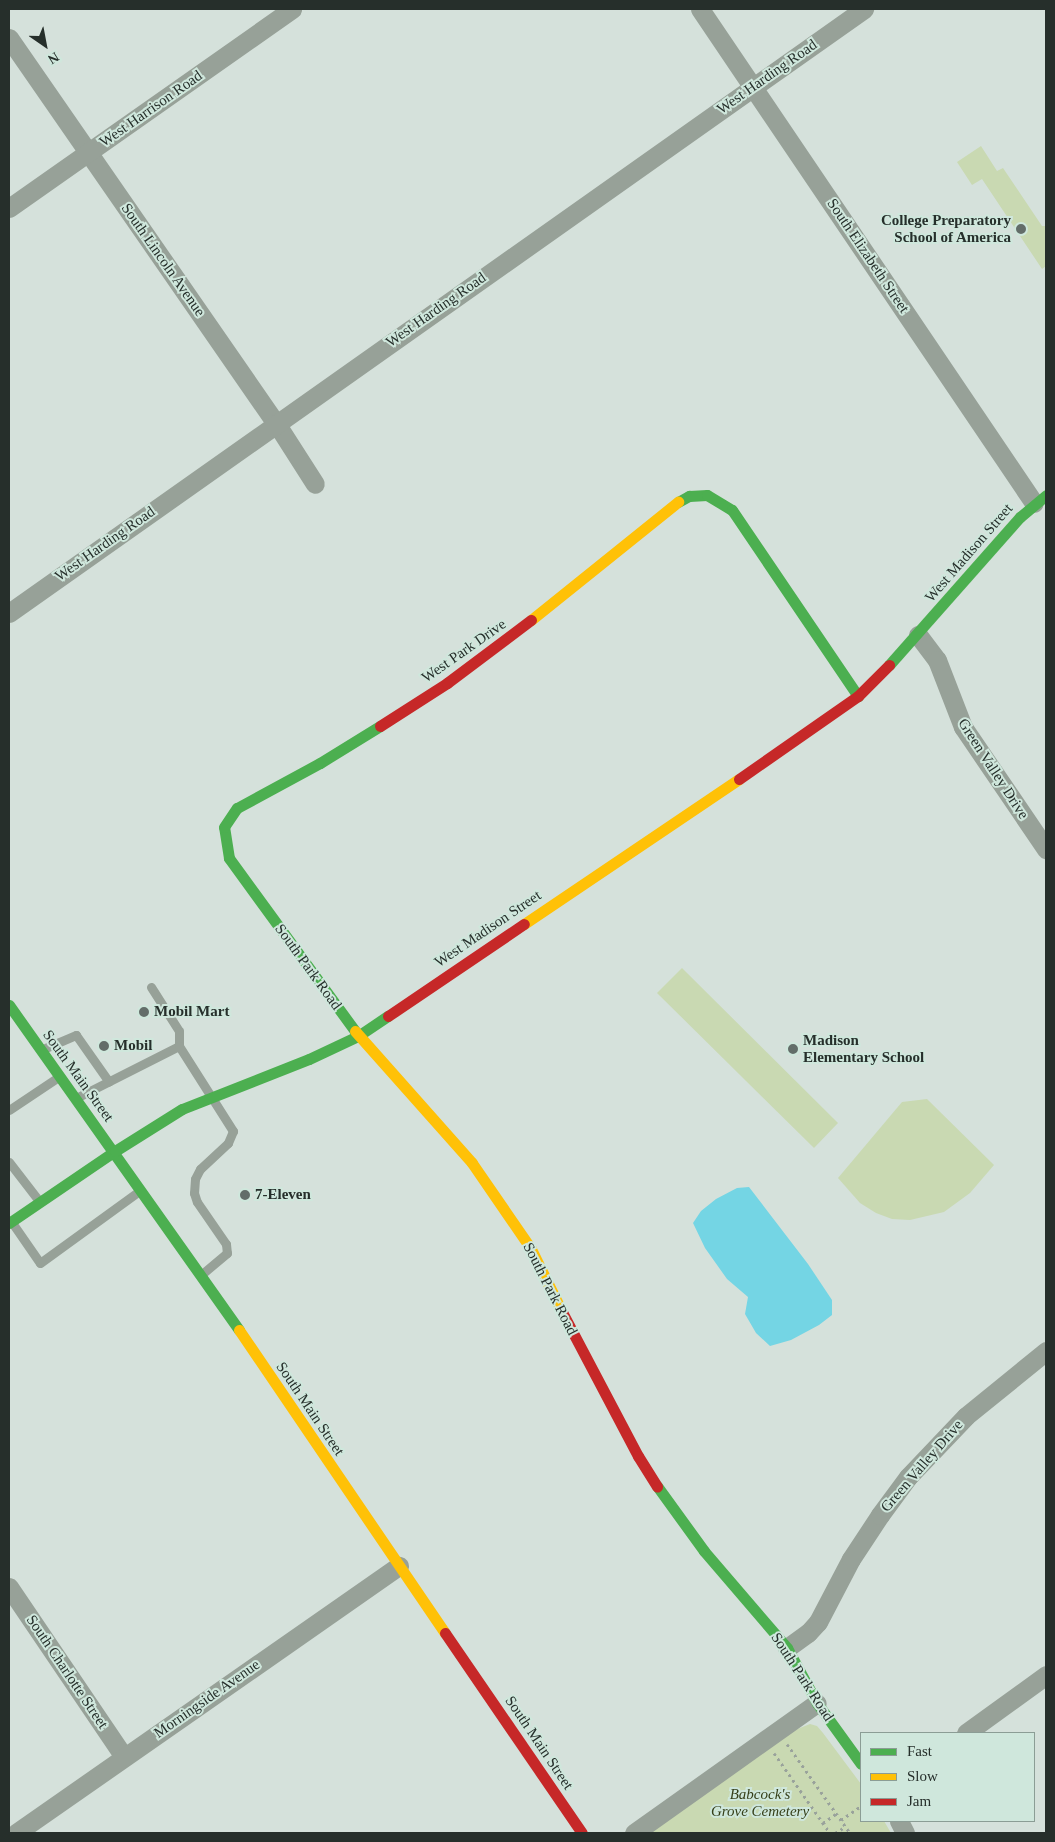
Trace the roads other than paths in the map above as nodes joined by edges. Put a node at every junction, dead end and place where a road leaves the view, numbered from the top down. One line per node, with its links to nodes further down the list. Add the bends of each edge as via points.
1 (292, 9): 6 (street, West Harrison Road)
2 (700, 9): 5 (street, South Elizabeth Street)
3 (864, 9): 5 (street, West Harding Road)
4 (9, 38): 6 (street, South Lincoln Avenue)
5 (754, 86): 8 (street, West Harding Road); 10 (street, South Elizabeth Street)
6 (88, 153): 7 (street, West Harrison Road); 8 (street, South Lincoln Avenue)
7 (9, 208)
8 (276, 423): 9 (street, South Lincoln Avenue); 11 (street, West Harding Road)
9 (315, 484)
10 (1040, 499): 12 (street, West Madison Street)
11 (9, 613)
12 (918, 634): 13 (street, West Madison Street); 15 (street, Green Valley Drive, via 937,660 963,727)
13 (858, 696): 14 (street, West Park Drive, via 732,510 707,495 681,498 493,650 384,724 245,803); 18 (street, West Madison Street)
14 (224, 827): 18 (street, South Park Road, via 229,858)
15 (1046, 849)
16 (151, 987): 19 (lane, via 180,1031)
17 (9, 1005): 20 (street, South Main Street)
18 (358, 1036): 23 (street, West Madison Street, via 309,1059); 35 (street, South Park Road, via 423,1106 492,1189 531,1249 612,1408 666,1499 704,1552)
19 (179, 1046): 22 (lane); 23 (lane)
20 (40, 1050): 21 (street, South Main Street); 22 (lane, via 76,1035)
21 (59, 1076): 24 (street, South Main Street); 25 (lane)
22 (108, 1082): 24 (lane)
23 (212, 1096): 26 (street, West Madison Street, via 182,1109); 31 (lane, via 233,1132 220,1152 200,1169 194,1193 226,1244 227,1253)
24 (76, 1098): 26 (street, South Main Street)
25 (9, 1110)
26 (115, 1151): 28 (street, South Main Street); 29 (street, West Madison Street)
27 (9, 1162): 29 (lane)
28 (141, 1189): 30 (lane, via 40,1263); 31 (street, South Main Street)
29 (40, 1202): 30 (street, West Madison Street)
30 (10, 1222)
31 (201, 1275): 33 (street, South Main Street)
32 (1046, 1351): 35 (street, Green Valley Drive, via 966,1416 908,1478 851,1559 818,1622)
33 (399, 1566): 39 (street, Morningside Avenue); 42 (street, South Main Street)
34 (10, 1590): 39 (street, South Charlotte Street)
35 (787, 1648): 37 (street, South Park Road)
36 (1046, 1675): 38 (street)
37 (817, 1703): 40 (street, South Park Road); 43 (street)
38 (967, 1732)
39 (124, 1757): 41 (street, Morningside Avenue)
40 (860, 1763)
41 (16, 1833)
42 (582, 1833)
43 (634, 1833)

